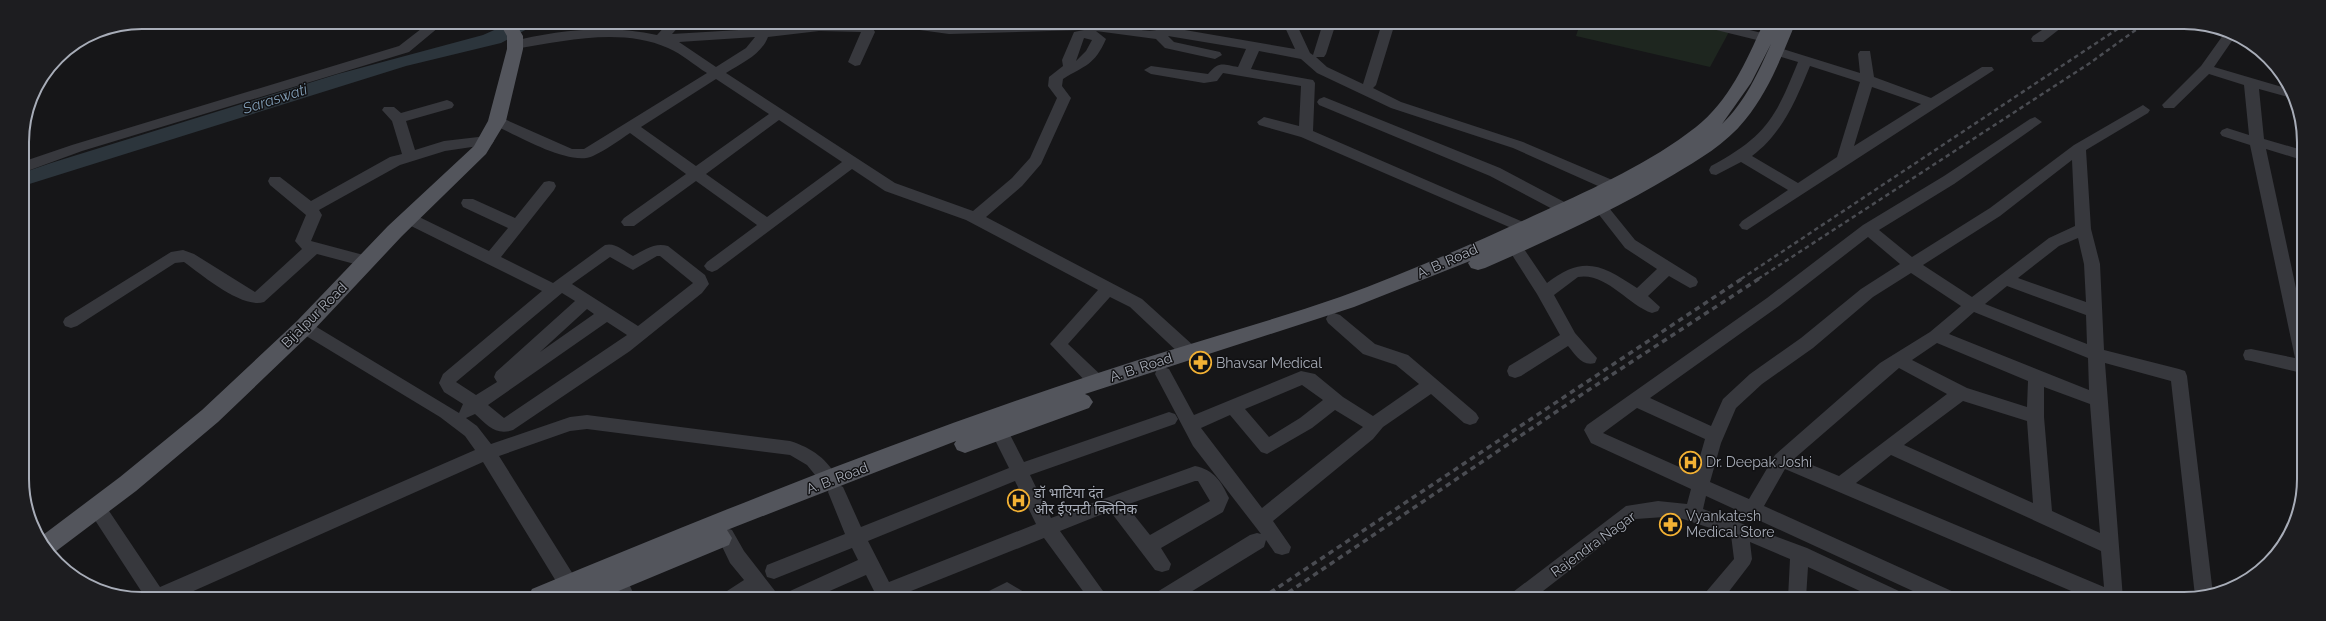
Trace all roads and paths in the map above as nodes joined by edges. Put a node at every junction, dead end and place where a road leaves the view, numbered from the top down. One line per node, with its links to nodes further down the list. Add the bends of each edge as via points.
1 (430, 29): 57 (street, via 404,49 393,53 77,148)
2 (669, 29): 18 (street)
3 (774, 29): 18 (street); 32 (street, via 756,48)
4 (866, 29): 26 (street, via 868,32)
5 (938, 29): 6 (street)
6 (975, 29)
7 (1151, 29): 14 (street)
8 (1291, 29): 23 (street)
9 (1328, 29): 21 (street)
10 (1387, 29): 35 (street)
11 (1731, 29): 16 (street)
12 (1781, 29): 16 (main road, A. B. Road)
13 (2053, 29): 19 (street)
14 (1169, 30): 20 (street); 24 (street, via 1170,45)
15 (512, 34): 18 (street, via 638,34); 43 (main road, Bijalpur Road)
16 (1771, 38): 25 (street); 62 (main road, A. B. Road, via 1737,93 1702,132); 65 (main road, A. B. Road, via 1754,96 1737,119 1715,140)
17 (2227, 38): 28 (street)
18 (660, 39): 32 (street, via 674,45)
19 (2038, 39)
20 (1254, 46): 23 (street); 31 (street)
21 (1319, 54)
22 (1865, 54): 33 (street)
23 (1305, 55): 62 (street, via 1322,70 1396,105 1518,144)
24 (1215, 56)
25 (1805, 61): 33 (street); 54 (street, via 1791,98 1763,139)
26 (855, 62)
27 (1070, 68): 69 (street, via 1056,76 1054,81 1064,98 1036,160 1017,182)
28 (2206, 69): 34 (street); 40 (street)
29 (1151, 70): 31 (street, via 1204,79 1212,78 1220,68)
30 (1987, 70): 38 (street)
31 (1243, 72): 47 (street, via 1308,83)
32 (716, 73): 42 (street); 46 (street)
33 (1867, 80): 38 (street); 55 (street)
34 (2251, 82): 36 (street); 50 (street)
35 (1369, 85)
36 (2285, 92)
37 (1324, 102): 67 (street, via 1495,172)
38 (1932, 103): 55 (street)
39 (447, 104): 53 (street, via 393,114)
40 (2168, 105)
41 (2144, 110): 51 (street)
42 (778, 114): 56 (street); 59 (street)
43 (497, 121): 46 (street, via 576,155 588,153); 49 (main road, Bijalpur Road)
44 (1264, 122): 47 (street)
45 (2035, 122): 75 (street)
46 (630, 126): 59 (street)
47 (1306, 132): 74 (street)
48 (2227, 133): 50 (street)
49 (487, 140): 53 (street, via 444,146); 68 (main road, Bijalpur Road, via 480,150)
50 (2257, 142): 52 (street); 98 (street)
51 (2079, 148): 76 (street); 81 (street, via 1995,212)
52 (2297, 154)
53 (410, 156): 66 (street, via 387,165)
54 (1741, 156): 58 (street); 63 (street)
55 (1843, 160): 63 (street)
56 (852, 163): 69 (street, via 890,187); 71 (street)
57 (29, 165)
58 (1716, 170)
59 (696, 174): 70 (street); 71 (street)
60 (275, 181): 66 (street)
61 (550, 186): 73 (street)
62 (1612, 186): 67 (main road, A. B. Road)
63 (1799, 190): 72 (street)
64 (468, 203): 73 (street)
65 (1600, 207): 77 (main road, A. B. Road); 83 (street, via 1630,244)
66 (310, 208): 78 (street, via 314,215 303,241)
67 (1565, 209): 74 (main road, A. B. Road)
68 (408, 218): 79 (street); 80 (main road, Bijalpur Road)
69 (975, 218): 87 (street)
70 (629, 222)
71 (767, 225): 82 (street)
72 (1747, 225)
73 (518, 226): 79 (street)
74 (1523, 228): 102 (main road, A. B. Road, via 1380,290)
75 (1868, 229): 81 (street); 114 (street, via 1773,302)
76 (2082, 229): 84 (street, via 2054,242); 93 (street, via 2092,264)
77 (1515, 247): 88 (street); 95 (main road, A. B. Road, via 1385,302)
78 (313, 248): 80 (street); 96 (street, via 258,298 248,298 189,258 171,258)
79 (491, 259): 86 (street)
80 (366, 261): 97 (main road, Bijalpur Road)
81 (1911, 265): 91 (street); 125 (street, via 1867,293 1807,343 1756,379 1729,404)
82 (712, 266)
83 (1667, 268): 85 (street); 89 (street)
84 (2007, 280): 91 (street); 93 (street)
85 (1690, 282)
86 (554, 286): 90 (street); 99 (street, via 610,249 633,264 654,251 663,250 699,279 701,284); 118 (street, via 449,379 447,384)
87 (1109, 288): 102 (street, via 1136,303); 111 (street, via 1058,344)
88 (1545, 293): 89 (street, via 1575,272 1585,271 1612,280); 101 (street)
89 (1637, 298): 92 (street)
90 (586, 300): 94 (street); 118 (street)
91 (1972, 305): 100 (street); 103 (street)
92 (1652, 306)
93 (2094, 311): 103 (street)
94 (606, 314): 99 (street); 118 (street)
95 (1334, 319): 109 (main road, A. B. Road); 112 (street, via 1369,349 1397,358)
96 (71, 322)
97 (304, 327): 118 (street); 134 (main road, Bijalpur Road, via 210,416)
98 (2297, 331)
99 (638, 334): 118 (street, via 508,425 499,425)
100 (1936, 336): 106 (street); 110 (street)
101 (1569, 338): 105 (street); 108 (street)
102 (1189, 352): 111 (main road, A. B. Road)
103 (2098, 355): 115 (street); 154 (street, via 2178,376)
104 (2251, 355): 107 (street)
105 (1589, 358)
106 (1898, 360): 113 (street); 128 (street)
107 (2297, 365)
108 (1515, 372)
109 (1163, 374): 122 (street); 124 (main road, A. B. Road)
110 (2036, 377): 115 (street); 119 (street)
111 (1097, 382): 131 (main road, A. B. Road)
112 (1430, 385): 120 (street); 123 (street)
113 (1961, 393): 119 (street); 126 (street)
114 (1635, 400): 125 (street); 132 (street, via 1596,426 1593,430 1596,438)
115 (2098, 400): 146 (street)
116 (1337, 402): 117 (street, via 1309,379 1301,378); 117 (street, via 1325,406 1306,423 1267,447); 123 (street)
117 (1232, 407): 122 (street)
118 (465, 412): 127 (street, via 471,431)
119 (2035, 417): 137 (street)
120 (1470, 418)
121 (1169, 420): 129 (street)
122 (1189, 425): 138 (street)
123 (1375, 426): 138 (street)
124 (1000, 432): 129 (street); 131 (main road, A. B. Road)
125 (1715, 436): 132 (street)
126 (1889, 446): 130 (street); 137 (street)
127 (487, 453): 131 (street, via 570,424 587,422 790,448 804,452 817,461); 155 (street); 157 (street)
128 (1781, 460): 130 (street); 135 (street)
129 (1020, 471): 139 (street); 142 (street)
130 (1842, 484): 170 (street)
131 (833, 486): 141 (main road, A. B. Road); 142 (street); 155 (main road, A. B. Road)
132 (1700, 487): 135 (street); 136 (street)
133 (1113, 502): 139 (street); 145 (street); 145 (street, via 1195,473 1204,475 1220,498 1217,506)
134 (97, 508): 144 (main road, Bijalpur Road); 156 (street)
135 (1753, 510): 169 (street)
136 (1692, 513): 140 (street, Rajendra Nagar); 165 (street, Rajendra Nagar, via 1675,509 1632,512)
137 (2043, 516): 146 (street)
138 (1261, 520): 147 (street)
139 (1047, 528): 162 (street); 163 (street)
140 (1740, 530): 148 (street, Rajendra Nagar); 166 (street, via 1743,558 1741,564)
141 (726, 536): 152 (street, via 737,557); 153 (main road, A. B. Road)
142 (856, 537): 149 (street); 151 (street)
143 (1257, 541): 164 (street)
144 (49, 544)
145 (1148, 546): 150 (street)
146 (2110, 546): 171 (street)
147 (1282, 547)
148 (1800, 554): 167 (street); 168 (street, Rajendra Nagar)
149 (870, 564): 160 (street); 161 (street)
150 (1162, 564)
151 (774, 571)
152 (756, 583): 158 (street); 159 (street)
153 (622, 589): 155 (main road, A. B. Road)
154 (2203, 590)
155 (573, 591)
156 (155, 592)
157 (169, 592)
158 (742, 592)
159 (764, 592)
160 (808, 592)
161 (884, 592)
162 (893, 592)
163 (1095, 592)
164 (1174, 592)
165 (1528, 592)
166 (1718, 592)
167 (1797, 592)
168 (1881, 592)
169 (1936, 592)
170 (2097, 592)
171 (2113, 592)

